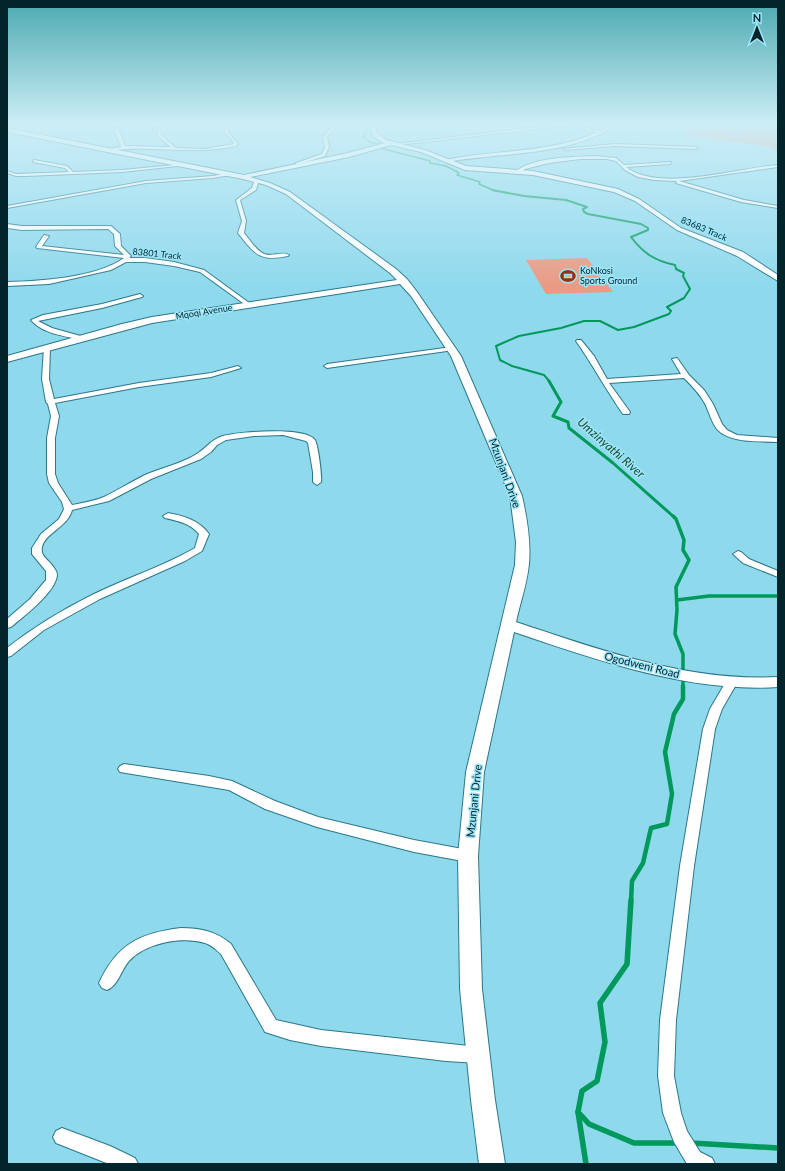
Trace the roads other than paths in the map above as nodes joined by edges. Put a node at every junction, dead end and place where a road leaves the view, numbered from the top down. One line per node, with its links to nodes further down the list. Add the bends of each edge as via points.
1 (204, 178): 9 (street, via 146,182)
2 (244, 178): 7 (main road, Mzunjani Drive)
3 (254, 178): 7 (main road)
4 (557, 178): 15 (main road, 83683 Track, via 621,191 679,229 740,254)
5 (646, 178): 8 (street)
6 (691, 178): 8 (street)
7 (250, 179): 13 (street, via 254,189 238,200 244,221 241,233 261,255); 16 (main road, Mzunjani Drive, via 275,186 288,193 385,264)
8 (664, 180): 10 (street, via 689,184 755,204)
9 (7, 207)
10 (778, 208)
11 (7, 226): 14 (street, via 109,227 117,234 118,246)
12 (46, 236): 14 (street, via 39,247)
13 (286, 255)
14 (126, 259): 17 (street, 83801 Track, via 109,269 60,280); 19 (street, 83801 Track, via 198,269)
15 (778, 278)
16 (404, 281): 19 (main road, Mqoqi Avenue); 23 (main road, Mzunjani Drive)
17 (7, 284)
18 (140, 296): 20 (street, via 34,320 50,330)
19 (250, 305): 20 (main road, Mqoqi Avenue, via 152,320)
20 (82, 338): 22 (main road, Mqoqi Avenue)
21 (580, 341): 29 (street)
22 (47, 347): 24 (main road, Mqoqi Avenue); 30 (street, via 46,382)
23 (452, 349): 26 (street); 39 (main road, Mzunjani Drive, via 516,496 523,542 522,566)
24 (7, 359)
25 (675, 359): 28 (street)
26 (327, 366)
27 (238, 368): 30 (street, via 212,375 139,385)
28 (686, 376): 29 (street); 32 (street, via 700,390 724,432 736,437)
29 (604, 381): 31 (street)
30 (50, 402): 34 (street, via 55,417 51,437 52,479)
31 (626, 412)
32 (778, 440)
33 (317, 482): 34 (street, via 317,468 312,442 309,439 283,433 243,435 218,440 198,457 148,477 106,499)
34 (68, 508): 38 (street, via 67,515 36,548 36,554 52,574 48,586)
35 (168, 516): 40 (street, via 186,520 201,529 204,534 199,549 96,597 40,628)
36 (738, 554): 37 (street, via 751,563)
37 (778, 574)
38 (7, 625)
39 (509, 625): 42 (main road, Ogodweni Road, via 647,667 709,681); 44 (main road, Mzunjani Drive, via 475,772)
40 (7, 653)
41 (778, 682): 42 (main road, Ogodweni Road)
42 (732, 683): 50 (street, via 716,709 709,729 687,866 668,1020 666,1076 672,1113 680,1136 694,1158)
43 (124, 769): 44 (street, via 232,786 270,805 317,822 414,846)
44 (468, 856): 46 (main road, Mzunjani Drive, via 471,989)
45 (107, 983): 46 (street, via 118,963 146,942 179,935 203,935 214,939 226,949 271,1026 283,1031 331,1039)
46 (478, 1055): 49 (main road, Mzunjani Drive)
47 (62, 1137): 48 (street)
48 (129, 1164)
49 (492, 1164)
50 (706, 1164)

